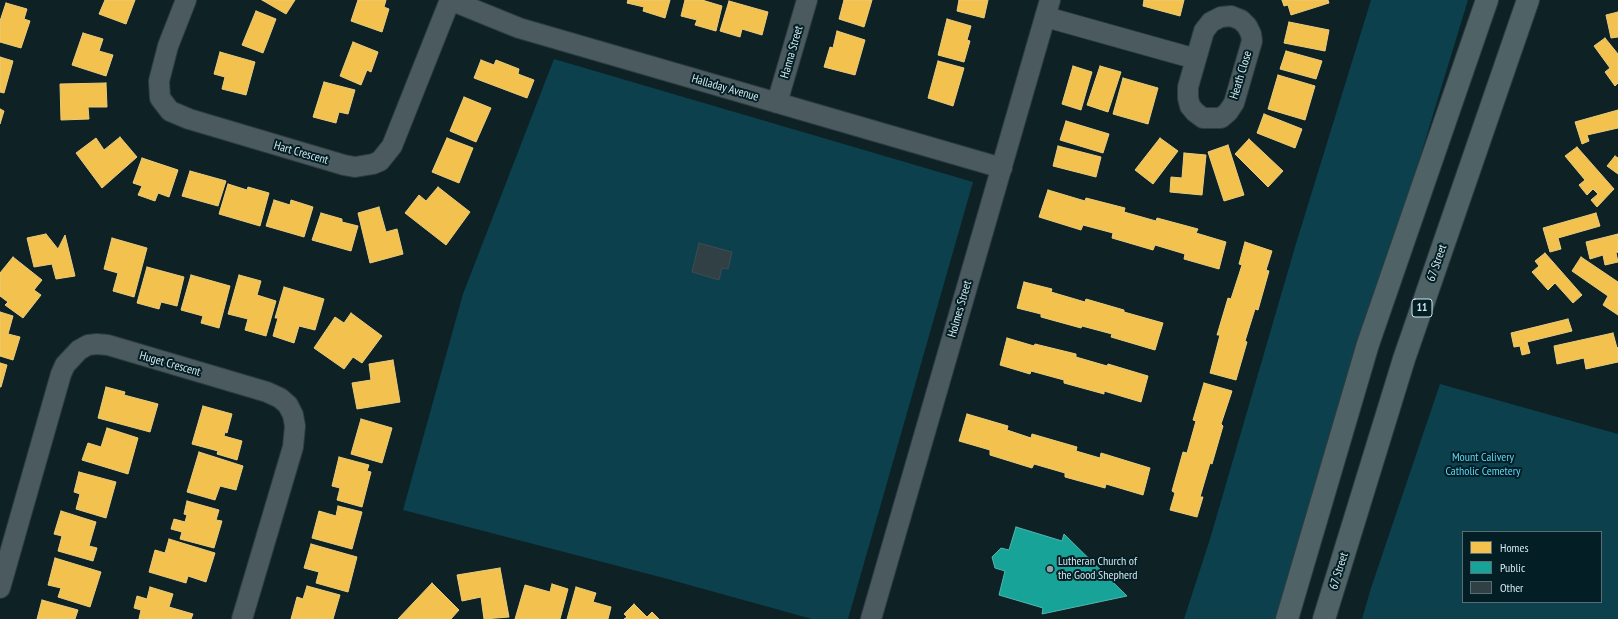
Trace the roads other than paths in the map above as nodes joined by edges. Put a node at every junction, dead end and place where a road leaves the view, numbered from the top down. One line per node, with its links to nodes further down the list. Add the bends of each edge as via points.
1 (186, 0): 2 (street, Hart Crescent, via 168,46 159,81 160,98 170,111 189,120 355,166 380,161 392,146)
2 (450, 0): 8 (street, Halladay Avenue, via 519,28)
3 (807, 0): 8 (street, Hanna Street)
4 (1487, 0): 13 (main road, via 1368,344)
5 (1528, 0): 14 (main road, 67 Street / 11, via 1404,359)
6 (1048, 8): 7 (street); 9 (street, Holmes Street)
7 (1196, 59): 7 (street, Heath Close, via 1188,87 1190,106 1203,118 1221,118 1234,103 1252,41 1248,26 1231,16 1211,22 1204,32)
8 (777, 104): 9 (street, Halladay Avenue)
9 (1002, 168): 12 (street, Holmes Street)
10 (0, 588): 11 (street, Huget Crescent, via 61,374 65,365 79,350 88,345 108,345 267,392 288,405 293,415 293,447)
11 (242, 619)
12 (870, 619)
13 (1287, 619)
14 (1324, 619)

